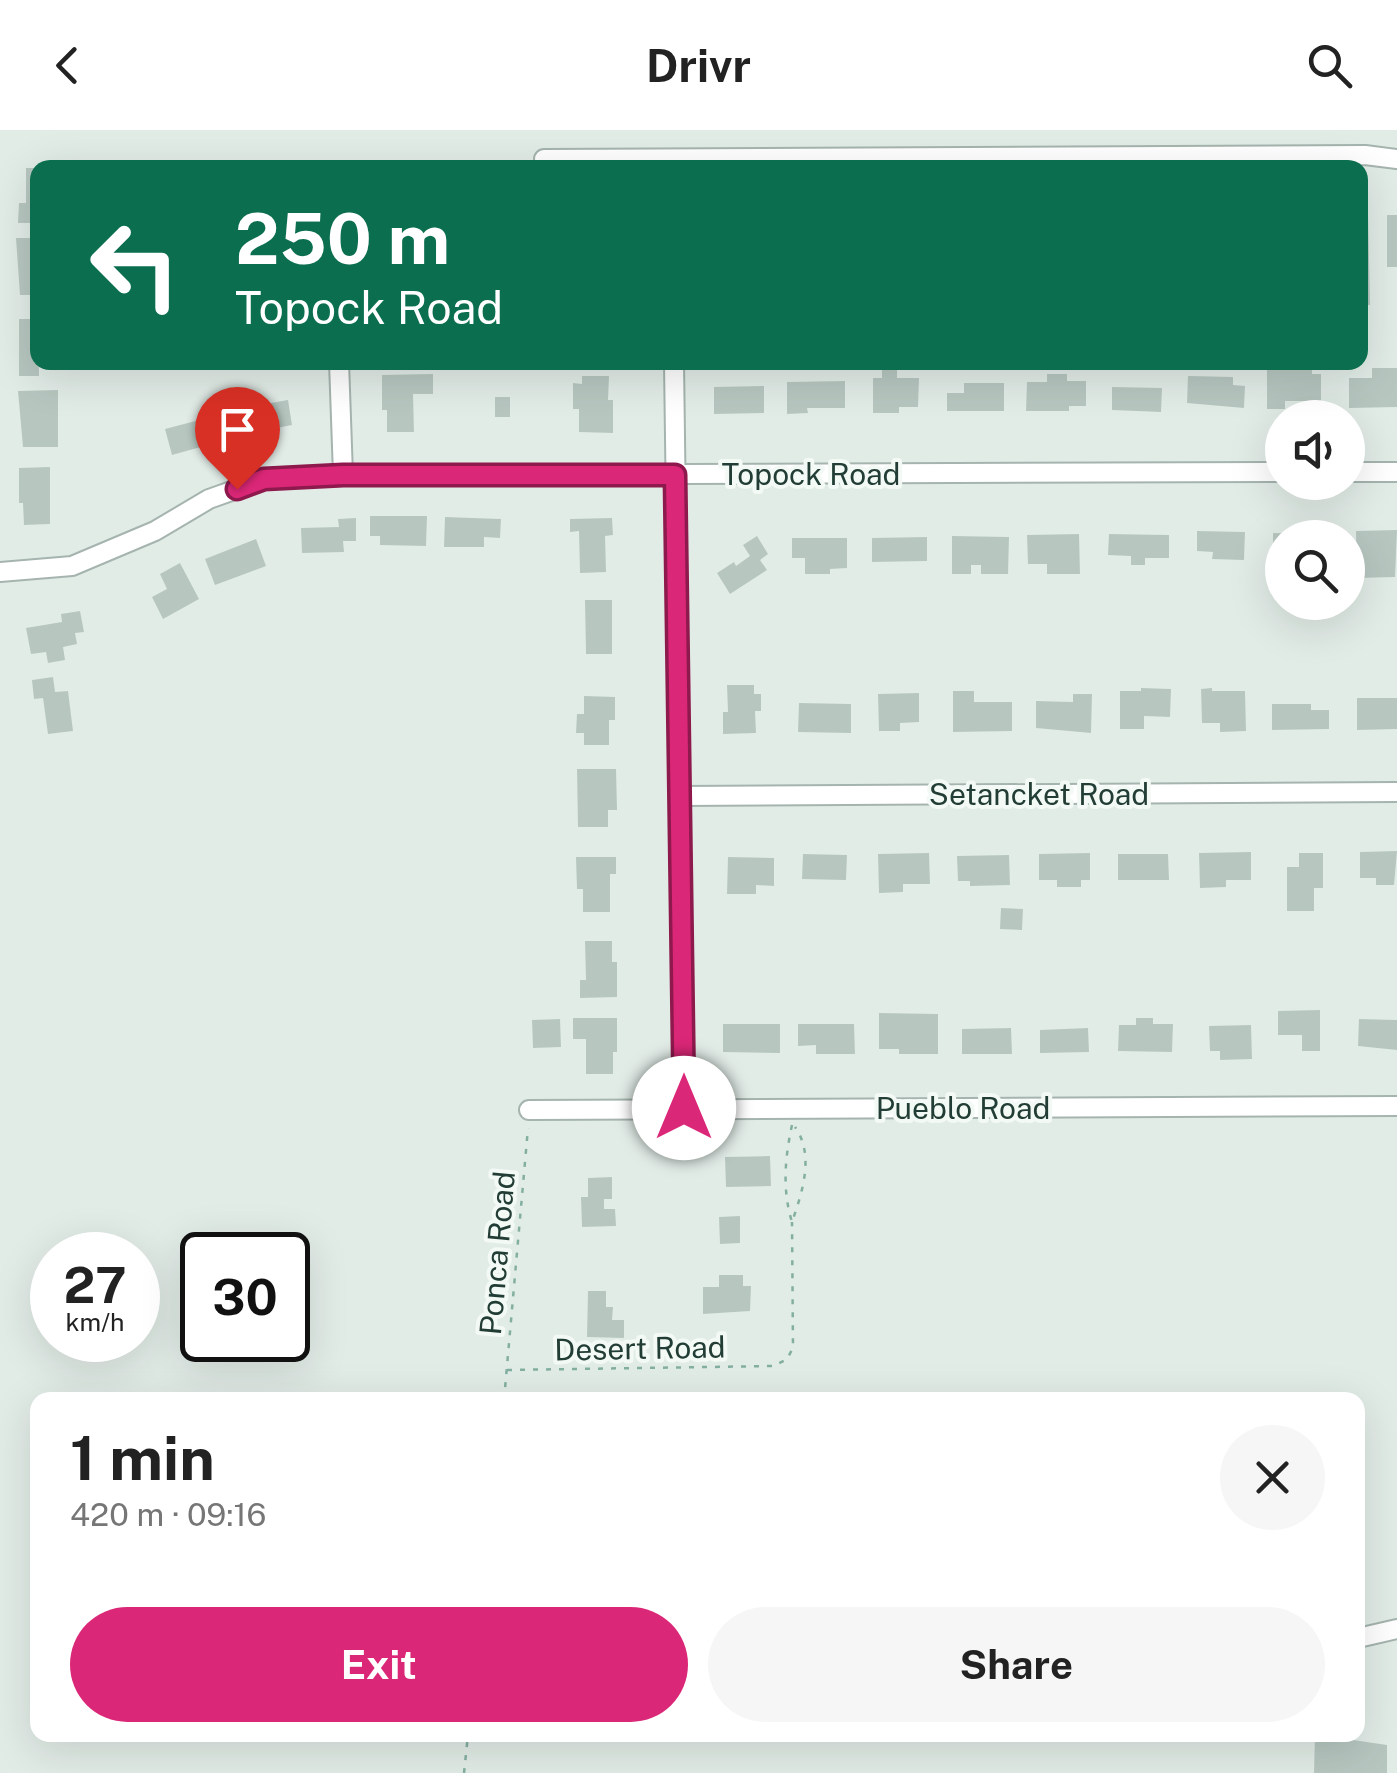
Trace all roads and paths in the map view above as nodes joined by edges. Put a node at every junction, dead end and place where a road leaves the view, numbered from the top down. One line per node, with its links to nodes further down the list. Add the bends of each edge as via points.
1 (544, 159): 3 (street)
2 (1397, 159): 4 (street, via 1365,154)
3 (576, 160)
4 (904, 160)
5 (339, 370): 10 (street)
6 (674, 370): 11 (street)
7 (1265, 472): 11 (street, Topock Road)
8 (1365, 472): 9 (street)
9 (1397, 472)
10 (343, 475): 11 (street, Topock Road); 12 (street, Topock Road, via 264,479 72,566)
11 (675, 475): 14 (street)
12 (0, 572)
13 (1397, 792): 14 (street, Setancket Road)
14 (681, 796): 16 (street)
15 (1397, 1106): 16 (street, Pueblo Road)
16 (684, 1108): 17 (street, Pueblo Road)
17 (529, 1110): 19 (path, Ponca Road)
18 (792, 1222): 18 (path, via 805,1163 792,1123 786,1183); 19 (path, Desert Road, via 792,1348 774,1366)
19 (507, 1370): 20 (path, Ponca Road)
20 (505, 1392)
21 (1397, 1629): 22 (street)
22 (1365, 1636)
23 (467, 1742): 24 (path)
24 (464, 1773)

